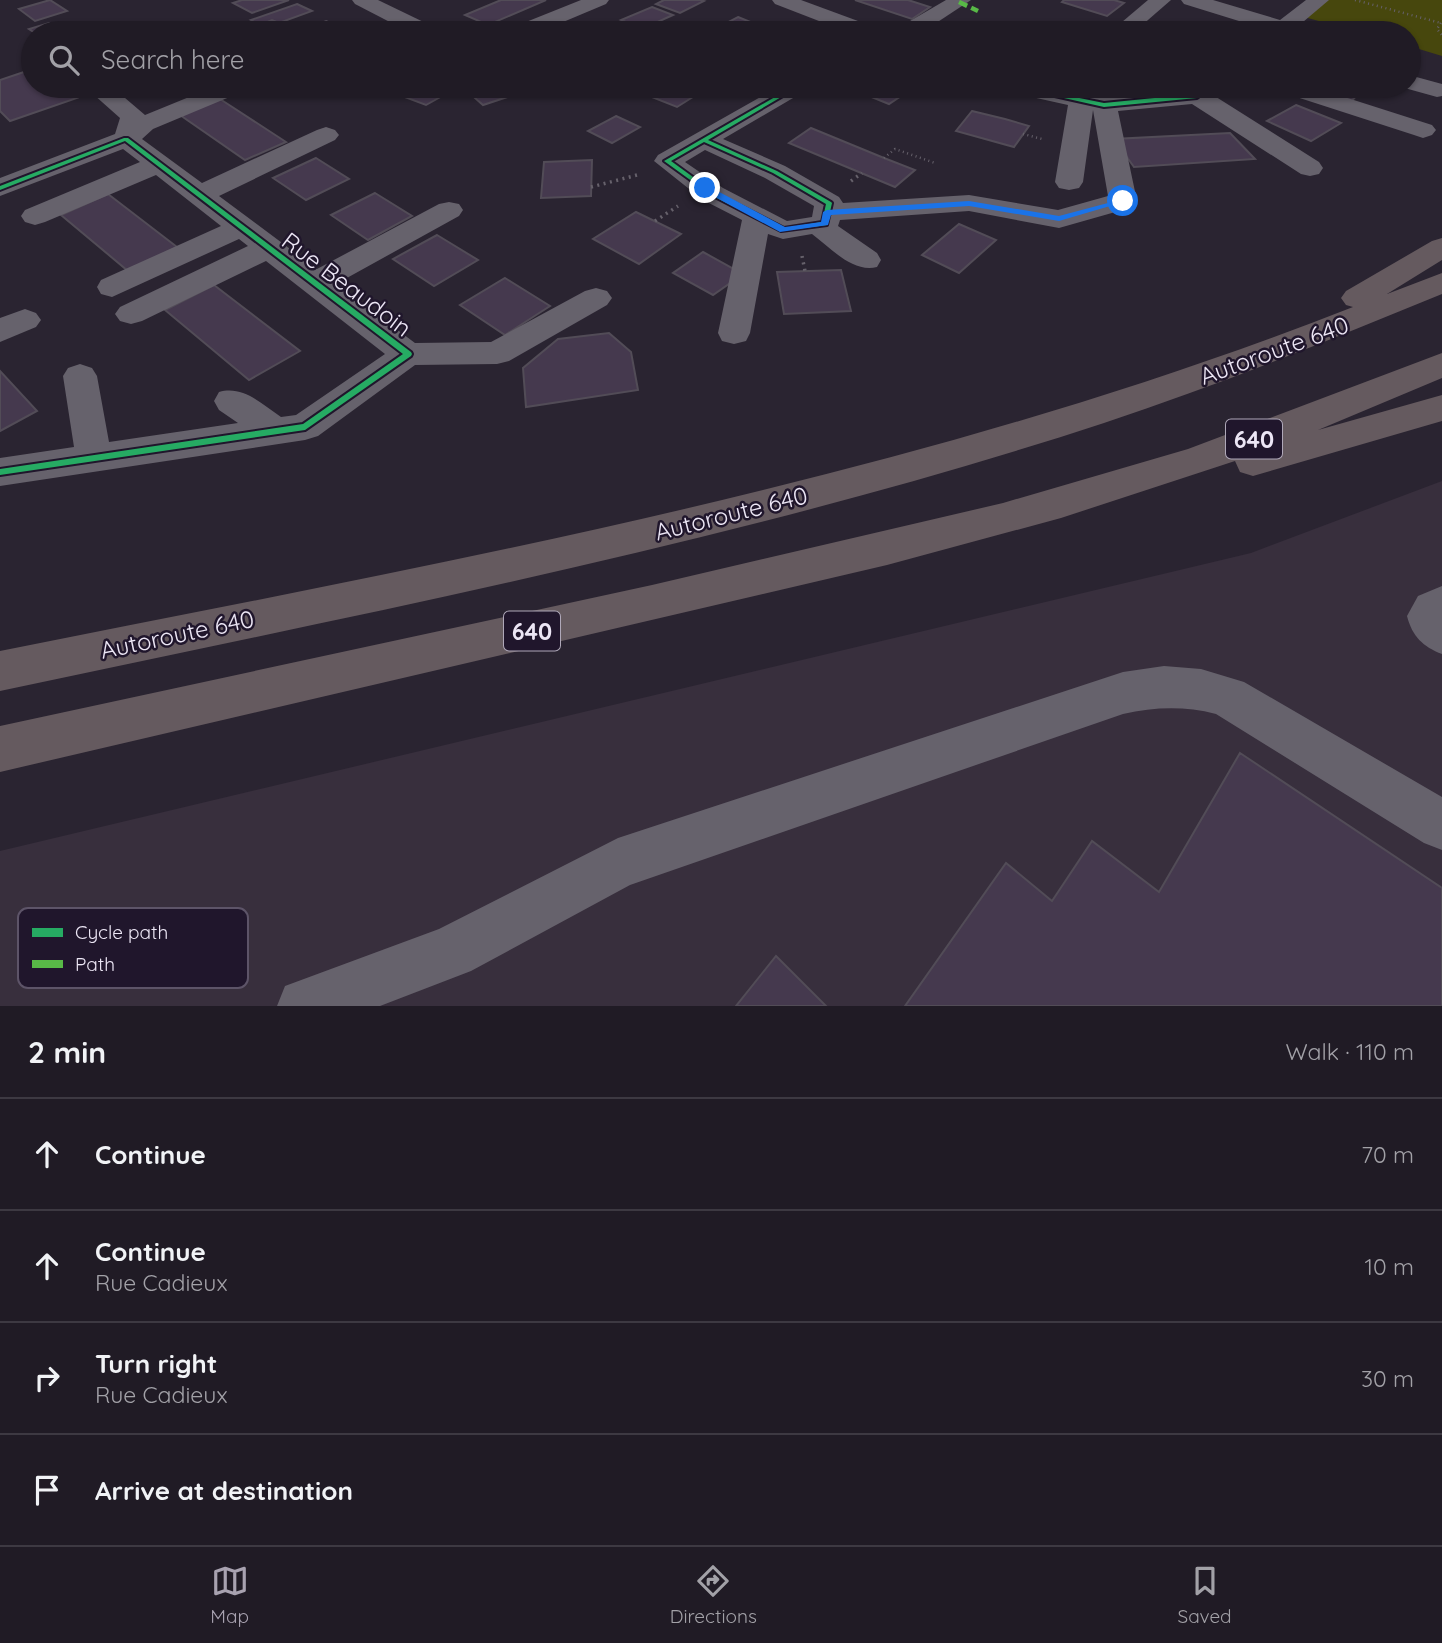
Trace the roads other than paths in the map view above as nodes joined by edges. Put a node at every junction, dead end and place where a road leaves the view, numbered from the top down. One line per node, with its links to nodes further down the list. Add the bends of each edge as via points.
1 (362, 0): 8 (street)
2 (599, 0): 9 (street)
3 (1161, 0): 13 (street)
4 (1191, 0): 14 (street)
5 (1319, 0): 15 (street)
6 (789, 1): 10 (street)
7 (970, 5): 11 (street); 12 (street)
8 (404, 21)
9 (548, 21)
10 (839, 21)
11 (933, 21)
12 (952, 21)
13 (1135, 21)
14 (1254, 21)
15 (1292, 21)
16 (1421, 85): 17 (street)
17 (1437, 90)
18 (111, 98): 28 (street, via 133,116)
19 (207, 98): 28 (street, via 144,124)
20 (776, 98): 29 (street)
21 (1073, 98): 25 (street)
22 (1128, 98): 25 (street)
23 (1211, 98): 31 (street)
24 (1323, 98): 26 (street)
25 (1092, 102): 32 (street); 38 (street, via 1123,201 1059,219 969,203)
26 (1423, 130)
27 (326, 135): 34 (street)
28 (126, 139): 30 (street, Rue Beaudoin); 33 (street)
29 (706, 141): 37 (street, via 667,162 713,194); 38 (street, via 825,200 829,203)
30 (158, 164): 34 (street, Rue Beaudoin); 36 (street)
31 (1310, 169)
32 (1069, 182)
33 (0, 188)
34 (199, 195): 39 (street, Rue Beaudoin)
35 (449, 210): 43 (street)
36 (35, 216)
37 (757, 216): 38 (street, via 783,230); 48 (street)
38 (822, 218): 42 (street)
39 (242, 227): 40 (street, Rue Beaudoin); 45 (street)
40 (268, 247): 43 (street, Rue Beaudoin); 47 (street)
41 (1442, 247): 50 (highway)
42 (866, 260)
43 (314, 282): 49 (street, Rue Beaudoin)
44 (1442, 283): 50 (highway, Autoroute 640)
45 (112, 287)
46 (596, 298): 49 (street, via 497,353)
47 (131, 314)
48 (734, 333)
49 (408, 354): 55 (street, Rue Beaudoin, via 305,427)
50 (1259, 357): 61 (highway, Autoroute 640, via 1058,425 777,503 503,566)
51 (1442, 365): 58 (highway, 640, via 1188,463)
52 (80, 376): 56 (street)
53 (231, 401): 55 (street)
54 (1442, 408): 58 (highway, via 1255,462)
55 (275, 431): 56 (street, Rue Beaudoin)
56 (94, 458): 57 (street, Rue Beaudoin)
57 (0, 471)
58 (1062, 502): 62 (highway, 640, via 706,591)
59 (1442, 604): 60 (street, via 1428,616)
60 (1442, 635)
61 (0, 671)
62 (0, 748)
63 (1442, 825): 64 (street, via 1228,697 1201,688 1153,687 1123,693 618,864 452,952)
64 (305, 1006)

